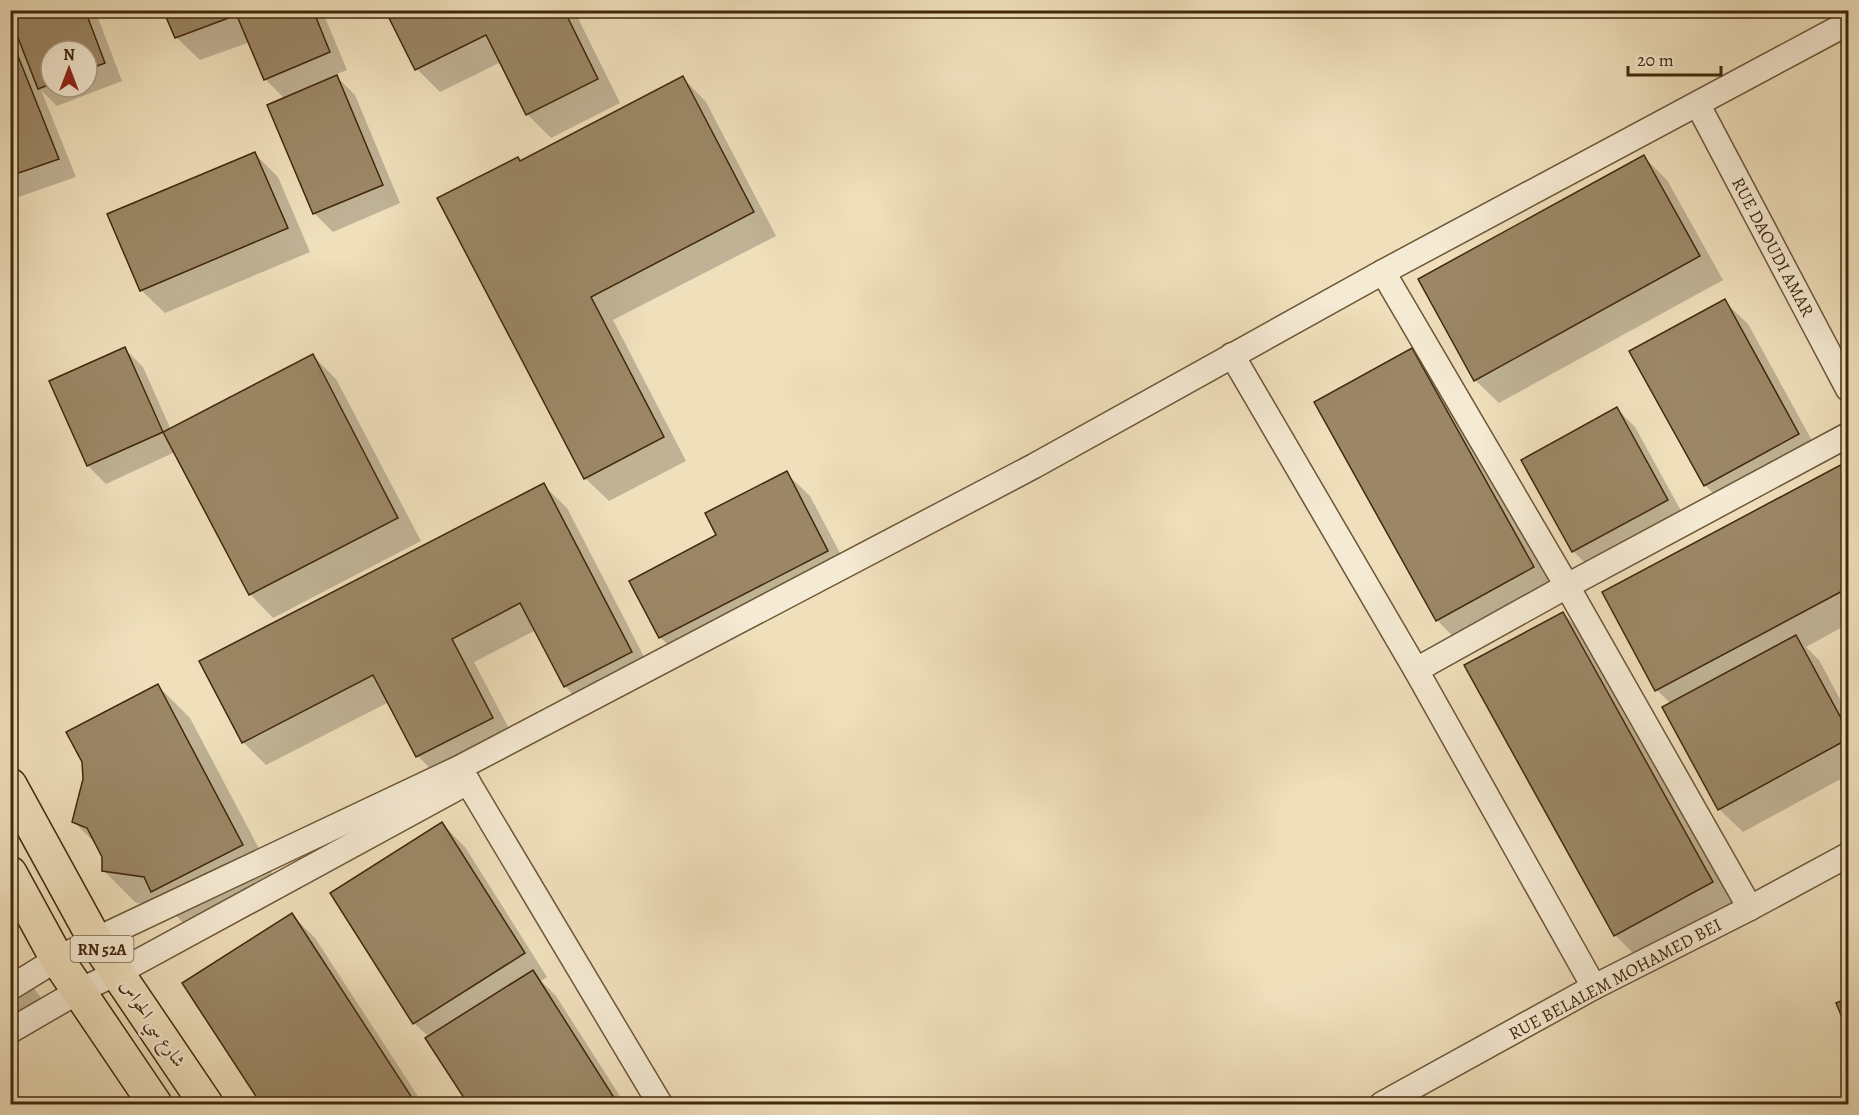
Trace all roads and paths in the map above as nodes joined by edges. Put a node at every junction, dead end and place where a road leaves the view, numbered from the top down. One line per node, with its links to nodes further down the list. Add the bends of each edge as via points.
1 (1848, 23): 2 (street)
2 (1698, 105): 3 (street); 5 (street, RUE DAOUDI AMAR)
3 (1383, 272): 4 (street); 7 (street)
4 (1232, 355): 8 (street); 9 (street)
5 (1848, 389)
6 (1848, 435): 7 (street)
7 (1567, 586): 8 (street); 13 (street)
8 (1416, 670): 17 (street)
9 (463, 775): 14 (street); 16 (street); 23 (street)
10 (10, 785): 14 (main road, شارع سي الحواس / RN 52A)
11 (1848, 855): 13 (street, RUE BELALEM MOHAMED BEI)
12 (10, 873): 15 (main road, RN 52A)
13 (1750, 908): 17 (street, RUE BELALEM MOHAMED BEI)
14 (95, 940): 15 (street); 16 (main road, شارع سي الحواس / RN 52A)
15 (57, 959): 18 (street); 19 (main road, RN 52A)
16 (119, 972): 19 (street); 22 (main road, شارع سي الحواس / RN 52A)
17 (1594, 987): 24 (street, RUE BELALEM MOHAMED BEI)
18 (10, 988)
19 (79, 991): 20 (street); 21 (main road, RN 52A)
20 (10, 1030)
21 (154, 1104)
22 (207, 1104)
23 (660, 1104)
24 (1382, 1104)

